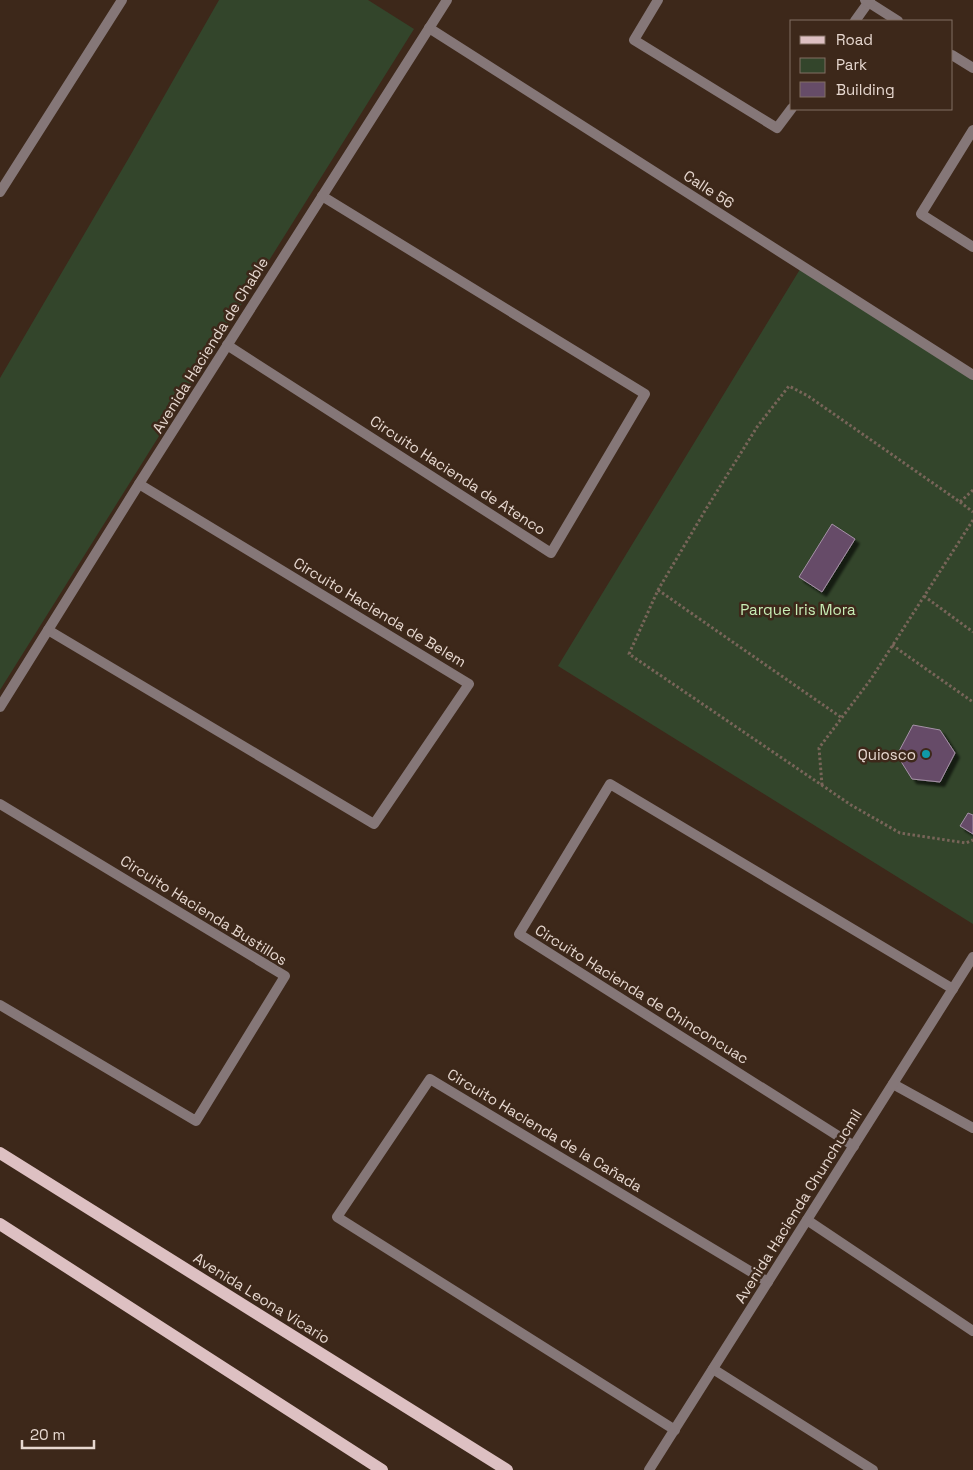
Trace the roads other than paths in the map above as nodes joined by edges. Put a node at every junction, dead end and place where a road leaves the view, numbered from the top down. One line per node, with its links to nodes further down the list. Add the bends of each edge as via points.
1 (122, 0): 12 (street)
2 (447, 0): 7 (street, Avenida Hacienda de Chable)
3 (658, 0): 10 (street, via 634,40 777,128)
4 (868, 1): 5 (street); 6 (street)
5 (856, 20)
6 (896, 20)
7 (429, 28): 13 (street, Avenida Hacienda de Chable); 16 (street, Calle 56)
8 (953, 56): 9 (street)
9 (973, 68)
10 (790, 110)
11 (973, 130): 14 (street, via 921,214)
12 (0, 192)
13 (322, 196): 15 (street, Avenida Hacienda de Chable); 15 (street, Circuito Hacienda de Atenco, via 645,394 551,553)
14 (973, 247)
15 (227, 345): 17 (street, Avenida Hacienda de Chable)
16 (973, 375)
17 (139, 484): 18 (street, Avenida Hacienda de Chable); 18 (street, Circuito Hacienda de Belem, via 470,684 374,824)
18 (48, 630): 19 (street, Avenida Hacienda de Chable)
19 (0, 707)
20 (0, 804): 23 (street, Circuito Hacienda Bustillos, via 285,976 196,1121)
21 (973, 957): 22 (street, Avenida Hacienda Chunchucmil)
22 (953, 989): 24 (street, Avenida Hacienda Chunchucmil); 26 (street, Circuito Hacienda de Chinconcuac, via 610,784 519,934)
23 (0, 1005)
24 (893, 1084): 25 (street); 26 (street, Avenida Hacienda Chunchucmil)
25 (973, 1128)
26 (854, 1146): 28 (street, Avenida Hacienda Chunchucmil)
27 (0, 1153): 35 (main road, Avenida Leona Vicario)
28 (807, 1220): 30 (street, Avenida Hacienda Chunchucmil); 31 (street)
29 (0, 1224): 34 (main road)
30 (768, 1282): 32 (street, Avenida Hacienda Chunchucmil); 33 (street, Circuito Hacienda de la Cañada, via 430,1079 337,1217)
31 (973, 1331)
32 (713, 1369): 33 (street, Avenida Hacienda Chunchucmil); 37 (street)
33 (675, 1430): 36 (street, Avenida Hacienda Chunchucmil)
34 (382, 1470)
35 (507, 1470)
36 (650, 1470)
37 (873, 1470)

